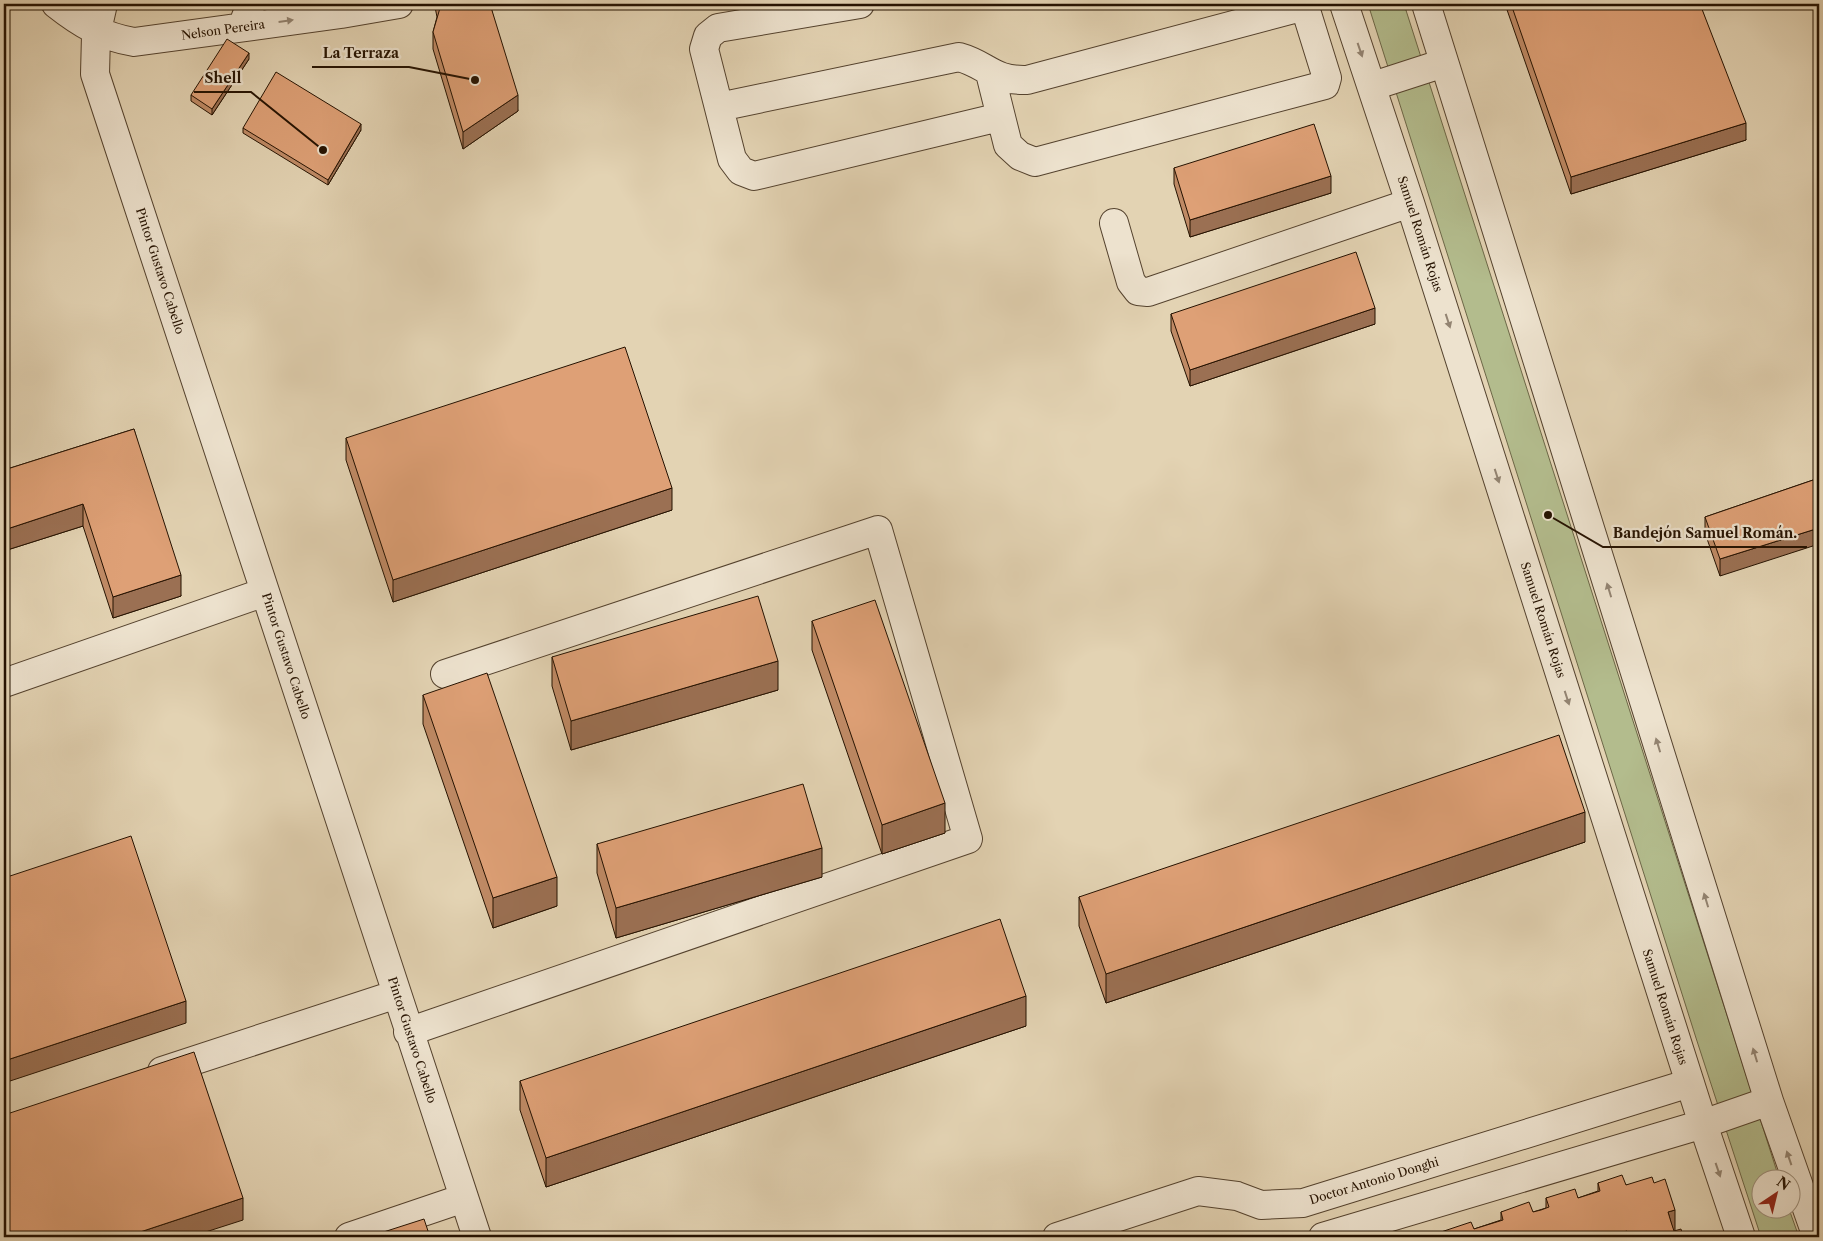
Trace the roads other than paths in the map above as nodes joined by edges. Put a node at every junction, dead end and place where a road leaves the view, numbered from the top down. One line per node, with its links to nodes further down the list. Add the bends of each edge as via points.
1 (56, 4): 10 (street, Nelson Pereira)
2 (103, 4): 10 (street)
3 (399, 4): 8 (street, Nelson Pereira)
4 (860, 4): 14 (street, via 718,28 708,36 704,49)
5 (1344, 4): 13 (street, Samuel Román Rojas, one-way to 13)
6 (1426, 4): 11 (street)
7 (1304, 5): 12 (street, via 1027,80 1010,81); 15 (street, via 1327,78 1325,84 1318,88 1035,162 1020,156 1008,145)
8 (336, 9): 9 (street, Nelson Pereira, one-way to 8)
9 (247, 15): 10 (street, Nelson Pereira, via 134,42)
10 (97, 31): 18 (street, Pintor Gustavo Cabello, via 95,74)
11 (1444, 63): 13 (street); 25 (street, one-way to 11)
12 (990, 73): 14 (street, via 974,61 959,57); 15 (street)
13 (1373, 86): 16 (street, Samuel Román Rojas)
14 (719, 107): 15 (street, via 732,160 741,171 754,176)
15 (1000, 117)
16 (1410, 203): 17 (street, via 1148,292 1138,291 1131,282); 24 (street, Samuel Román Rojas, one-way to 24)
17 (1114, 223)
18 (265, 592): 20 (street); 21 (street, Pintor Gustavo Cabello)
19 (445, 674): 22 (street, via 878,530 968,839)
20 (4, 683)
21 (397, 994): 22 (street, Pintor Gustavo Cabello); 23 (street)
22 (408, 1032): 27 (street, Pintor Gustavo Cabello)
23 (134, 1080)
24 (1690, 1084): 26 (street, Samuel Román Rojas); 30 (street, Doctor Antonio Donghi, via 1303,1203 1261,1205 1237,1196 1198,1191)
25 (1769, 1102): 26 (street); 33 (street, one-way to 25)
26 (1703, 1124): 31 (street); 32 (street, Samuel Román Rojas, one-way to 32)
27 (464, 1198): 28 (street); 29 (street, Pintor Gustavo Cabello)
28 (349, 1237)
29 (477, 1237)
30 (1056, 1237)
31 (1322, 1237)
32 (1741, 1237)
33 (1817, 1237)

